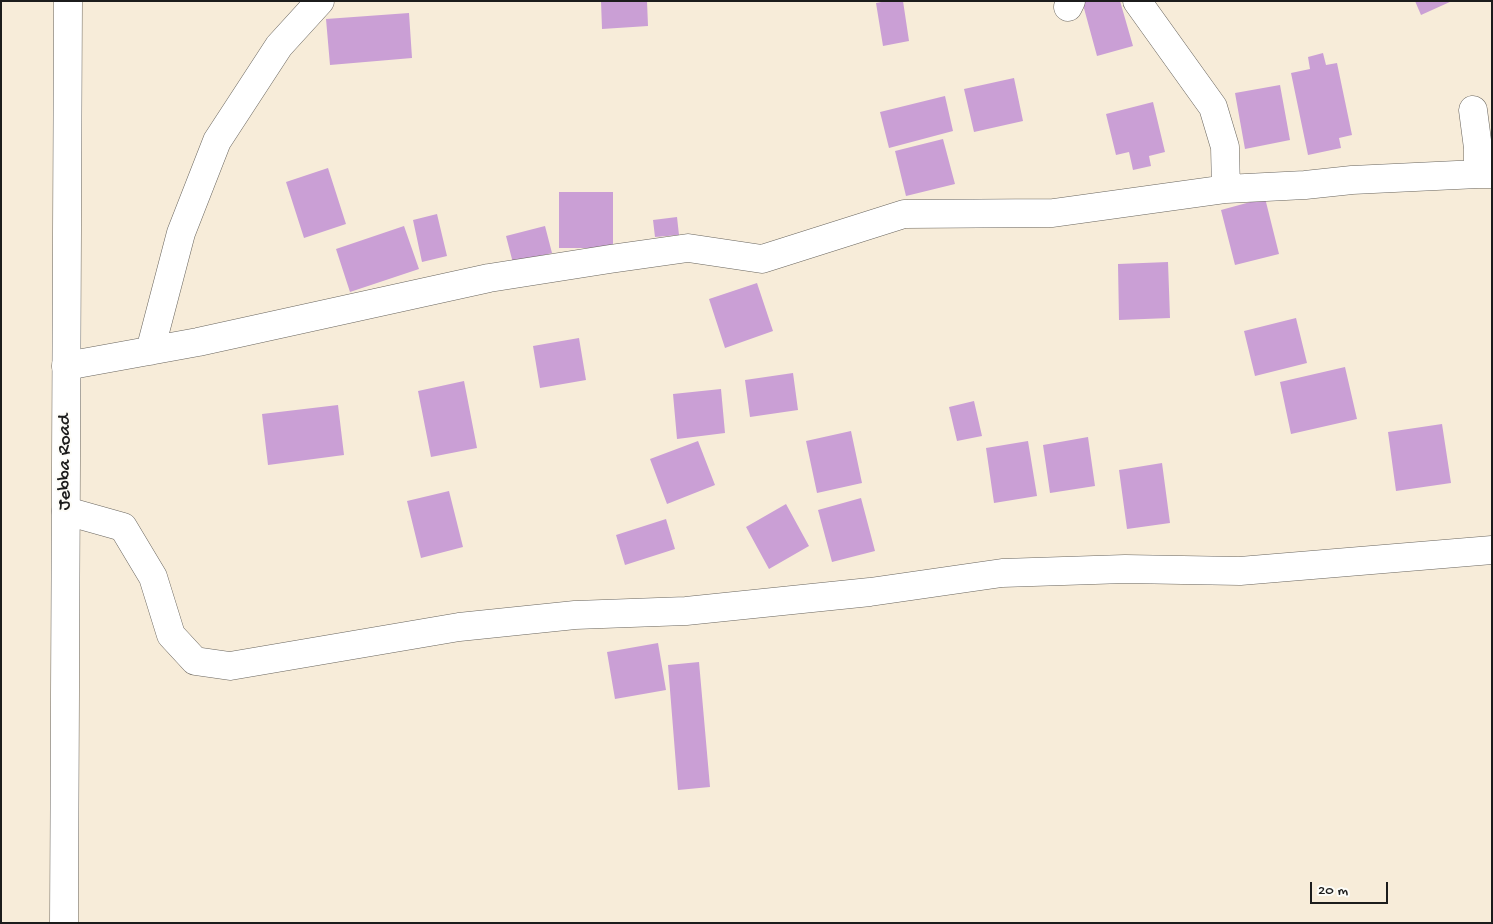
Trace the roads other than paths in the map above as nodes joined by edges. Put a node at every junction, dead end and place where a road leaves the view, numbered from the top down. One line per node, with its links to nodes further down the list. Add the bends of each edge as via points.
1 (68, 1): 8 (main road, Jebba Road)
2 (320, 1): 7 (main road, via 279,46 217,142 181,232)
3 (1137, 1): 6 (main road, via 1213,107 1225,147)
4 (1473, 110): 5 (main road)
5 (1485, 174): 6 (main road)
6 (1226, 189): 7 (main road, via 1053,213 904,214 762,259 688,248 610,259 489,278)
7 (150, 351): 8 (main road)
8 (66, 366): 9 (main road, Jebba Road)
9 (66, 511): 10 (main road, via 124,527 153,577 171,635 195,661 230,666 460,627 574,615 686,611 851,594 1002,573 1125,569 1240,571); 11 (main road, Jebba Road)
10 (1492, 550)
11 (64, 923)

